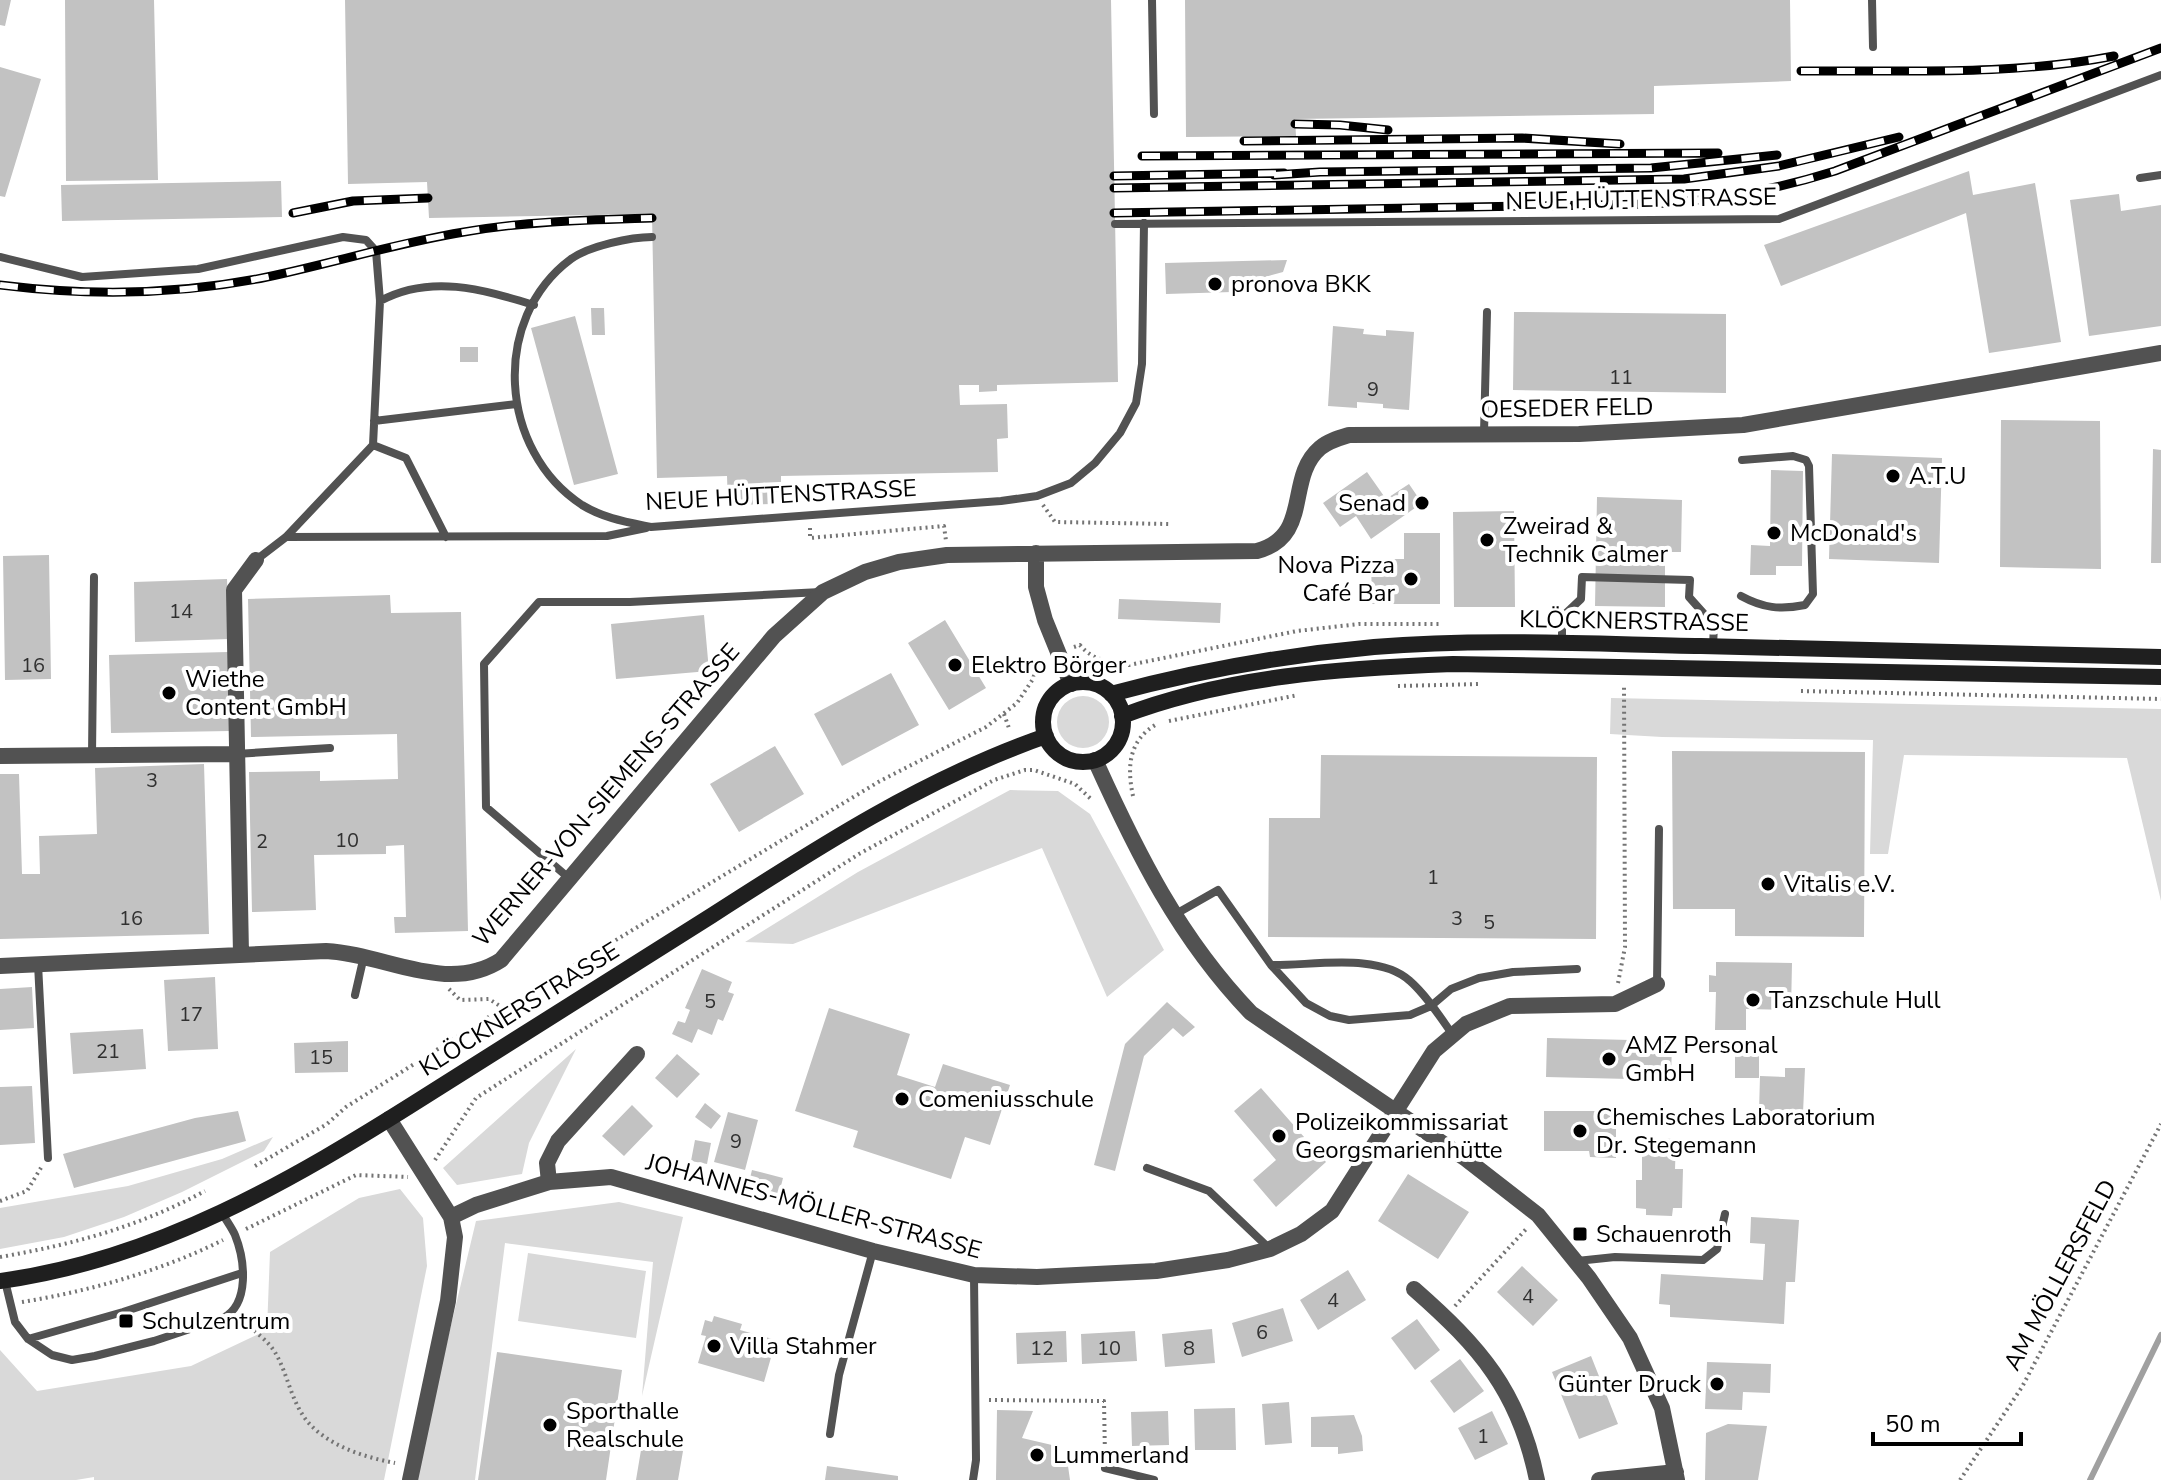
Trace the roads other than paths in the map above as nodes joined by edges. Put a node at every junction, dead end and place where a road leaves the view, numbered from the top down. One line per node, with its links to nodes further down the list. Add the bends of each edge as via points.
1 (1152, 0): 5 (lane)
2 (1872, 0): 3 (lane)
3 (1873, 47)
4 (2161, 75): 8 (lane, NEUE HÜTTENSTRASSE, via 1779,219)
5 (1154, 114)
6 (2161, 175): 7 (lane)
7 (2140, 178)
8 (1144, 223): 9 (lane, NEUE HÜTTENSTRASSE); 21 (lane, NEUE HÜTTENSTRASSE, via 1142,364 1136,403 1120,433 1071,483 1037,496)
9 (1115, 224)
10 (652, 237): 13 (lane, NEUE HÜTTENSTRASSE, via 574,257 552,276)
11 (0, 257): 12 (lane, via 82,277 198,269 343,237 366,240 376,251)
12 (380, 301): 13 (lane, via 418,286 449,285); 17 (lane)
13 (534, 305): 16 (lane, NEUE HÜTTENSTRASSE, via 515,361)
14 (1487, 312): 18 (lane)
15 (2161, 353): 18 (street, OESEDER FELD, via 1743,425 1593,434)
16 (517, 404): 17 (lane); 21 (lane, NEUE HÜTTENSTRASSE, via 522,430 557,485 614,520)
17 (374, 421): 19 (lane)
18 (1484, 433): 24 (street, OESEDER FELD, via 1375,433 1334,440 1310,462 1292,521 1273,547)
19 (373, 445): 22 (lane); 23 (lane, via 406,458)
20 (1742, 460): 28 (lane, via 1806,460 1813,594 1805,605 1792,608 1762,607)
21 (651, 527): 23 (lane, via 607,536)
22 (286, 537): 23 (lane); 25 (lane)
23 (446, 537)
24 (1036, 553): 27 (street, WERNER-VON-SIEMENS-STRASSE, via 899,562); 34 (street, via 1036,587)
25 (256, 560): 39 (street, via 234,590)
26 (94, 577): 40 (lane)
27 (823, 592): 44 (street, WERNER-VON-SIEMENS-STRASSE, via 774,636); 44 (lane, via 539,602 512,632 484,664 486,807)
28 (1741, 596)
29 (1562, 643): 30 (main road, KLÖCKNERSTRASSE); 30 (lane, via 1562,617 1581,599 1582,577 1690,580 1689,597 1714,625); 35 (main road, KLÖCKNERSTRASSE, via 1375,647 1309,654)
30 (1713, 646): 31 (main road, KLÖCKNERSTRASSE); 32 (main road, via 1713,656 1614,655)
31 (2161, 657)
32 (1598, 665): 33 (main road, KLÖCKNERSTRASSE); 36 (main road, KLÖCKNERSTRASSE, via 1351,669 1184,695)
33 (2161, 677)
34 (1071, 684): 35 (main road, via 1095,683); 37 (main road, via 1050,699)
35 (1111, 694): 36 (main road)
36 (1122, 716): 42 (main road, via 1116,745)
37 (1046, 736): 42 (main road, via 1071,760); 58 (main road, KLÖCKNERSTRASSE, via 921,788 825,843)
38 (330, 748): 39 (lane)
39 (236, 754): 40 (street); 46 (street)
40 (92, 755): 41 (street)
41 (0, 756)
42 (1095, 760): 45 (street)
43 (1659, 829): 52 (lane)
44 (571, 880): 47 (street, WERNER-VON-SIEMENS-STRASSE, via 501,960 472,974 422,972)
45 (1174, 915): 49 (lane, via 1218,890); 57 (street, via 1221,983 1251,1013)
46 (241, 954): 47 (street, WERNER-VON-SIEMENS-STRASSE); 48 (street, WERNER-VON-SIEMENS-STRASSE)
47 (364, 955): 53 (lane)
48 (38, 964): 50 (street, WERNER-VON-SIEMENS-STRASSE); 59 (lane)
49 (1271, 965): 54 (lane, via 1385,966 1409,980); 54 (lane, via 1306,1003 1330,1016 1373,1019 1410,1015)
50 (0, 966)
51 (1577, 969): 54 (lane, via 1479,978 1451,989)
52 (1657, 984): 55 (street, JOHANNES-MÖLLER-STRASSE, via 1615,1004 1510,1006)
53 (355, 995)
54 (1431, 1006): 55 (lane)
55 (1453, 1035): 57 (street, JOHANNES-MÖLLER-STRASSE, via 1434,1051)
56 (637, 1054): 61 (street, via 558,1141 547,1163)
57 (1394, 1113): 65 (street, JOHANNES-MÖLLER-STRASSE, via 1332,1211); 67 (street, via 1466,1159 1538,1215)
58 (389, 1119): 62 (main road, KLÖCKNERSTRASSE); 64 (street)
59 (48, 1158)
60 (1147, 1168): 65 (lane, via 1209,1191)
61 (549, 1182): 64 (street, JOHANNES-MÖLLER-STRASSE); 66 (street, JOHANNES-MÖLLER-STRASSE, via 611,1177)
62 (222, 1213): 68 (lane, via 235,1234); 70 (main road, KLÖCKNERSTRASSE, via 122,1255)
63 (1725, 1214): 67 (lane, via 1717,1249 1703,1260)
64 (451, 1217): 75 (street, via 455,1237 448,1301)
65 (1270, 1249): 69 (street, JOHANNES-MÖLLER-STRASSE, via 1156,1271)
66 (873, 1251): 69 (street, JOHANNES-MÖLLER-STRASSE); 73 (lane, via 839,1375)
67 (1576, 1261): 76 (street, via 1630,1338 1662,1408)
68 (242, 1273): 72 (lane); 72 (lane, via 239,1303 231,1313 154,1341 72,1360 52,1355)
69 (974, 1275): 77 (lane)
70 (2, 1281): 72 (lane, via 15,1322)
71 (1414, 1289): 79 (street, via 1488,1362 1513,1402)
72 (28, 1339)
73 (830, 1434)
74 (1105, 1468): 78 (lane)
75 (411, 1474)
76 (1677, 1476): 80 (street)
77 (973, 1480)
78 (1154, 1480)
79 (1537, 1480)
80 (1599, 1480)

